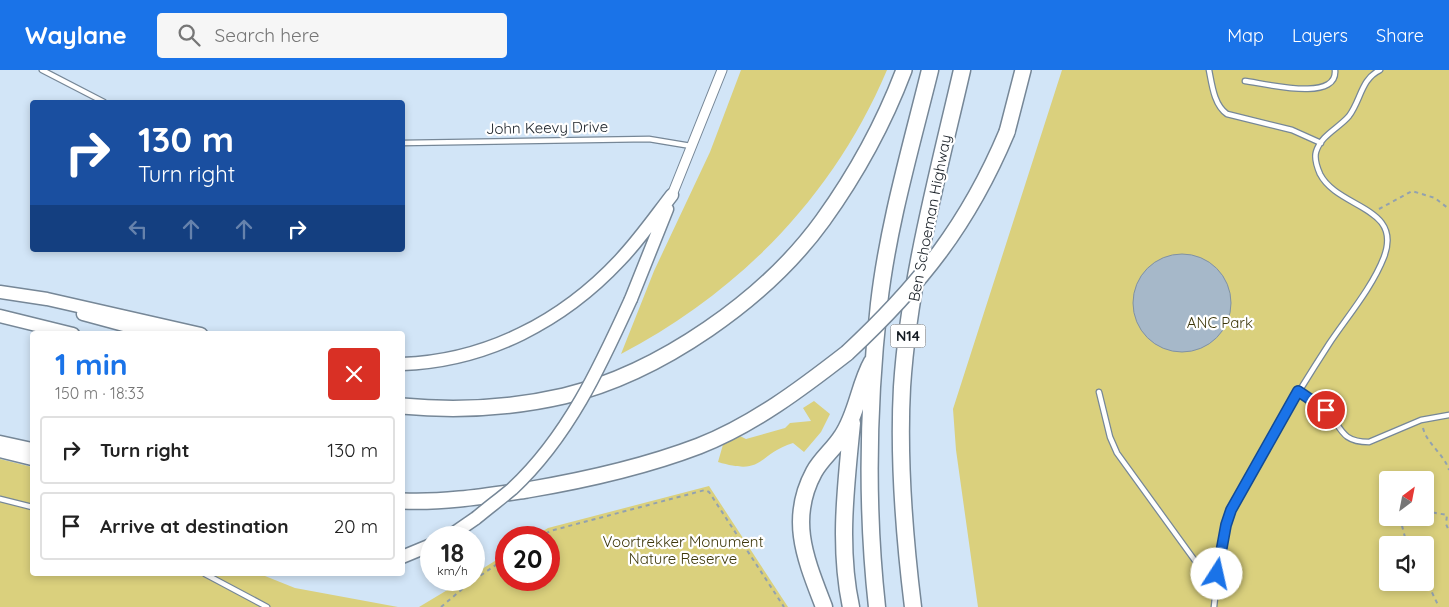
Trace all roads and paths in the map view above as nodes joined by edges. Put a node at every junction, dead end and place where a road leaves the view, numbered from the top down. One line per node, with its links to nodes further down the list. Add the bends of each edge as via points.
1 (42, 70): 11 (lane)
2 (722, 70): 14 (street)
3 (904, 70): 27 (main road, via 861,162 823,220 791,258 747,299 709,327 665,355 622,376 565,396 516,405 431,409)
4 (930, 70): 23 (highway, Ben Schoeman Highway / N14, via 893,222 879,302)
5 (962, 70): 55 (highway, Ben Schoeman Highway / N14, via 927,222 902,386 902,501)
6 (1023, 70): 37 (main road, bridge, via 1007,132 990,173 941,253 901,300 847,353 807,384 755,417 701,445 636,467 486,496)
7 (1209, 70): 13 (lane, via 1218,102 1227,114 1292,130)
8 (1335, 70): 10 (lane, via 1330,84 1314,89)
9 (1380, 70): 13 (lane, via 1368,78 1349,116)
10 (1245, 81)
11 (100, 100)
12 (405, 143): 14 (lane, John Keevy Drive, via 649,138)
13 (1320, 143): 17 (lane, via 1316,160 1324,182 1337,194)
14 (692, 146): 15 (street)
15 (672, 195): 24 (main road, via 605,275 587,292 530,331 456,358); 40 (main road, bridge, via 599,370 560,434 512,488)
16 (1449, 209): 17 (path, via 1436,198 1412,191 1379,209)
17 (1376, 215): 25 (lane, via 1388,236 1382,263)
18 (4, 292): 21 (main road); 22 (main road)
19 (0, 316): 20 (main road)
20 (61, 331)
21 (146, 331)
22 (188, 331)
23 (875, 356): 28 (highway, via 862,381); 54 (highway, Ben Schoeman Highway / N14, via 870,445 872,554)
24 (405, 364)
25 (1298, 391): 30 (lane, via 1326,410 1352,440 1369,442); 45 (lane, via 1231,510)
26 (1099, 392): 45 (lane, via 1117,453 1201,568 1208,574)
27 (405, 406)
28 (852, 414): 52 (highway, via 842,435 814,472 801,508 800,525 806,558); 53 (highway, via 843,535)
29 (1449, 415): 30 (lane)
30 (1421, 420): 35 (path, via 1425,435 1446,459)
31 (0, 442): 32 (main road)
32 (30, 450)
33 (0, 451): 34 (main road)
34 (30, 459)
35 (1449, 470)
36 (0, 499): 38 (lane)
37 (405, 501)
38 (30, 506)
39 (1434, 513): 42 (path, via 1447,515)
40 (464, 526)
41 (560, 528): 51 (path, via 705,490)
42 (1449, 531)
43 (420, 550): 44 (main road)
44 (405, 557)
45 (1217, 574): 56 (lane)
46 (209, 576): 49 (lane)
47 (460, 591): 50 (path)
48 (1431, 591): 57 (path)
49 (267, 607)
50 (440, 607)
51 (784, 607)
52 (824, 607)
53 (851, 607)
54 (877, 607)
55 (913, 607)
56 (1214, 607)
57 (1439, 607)

